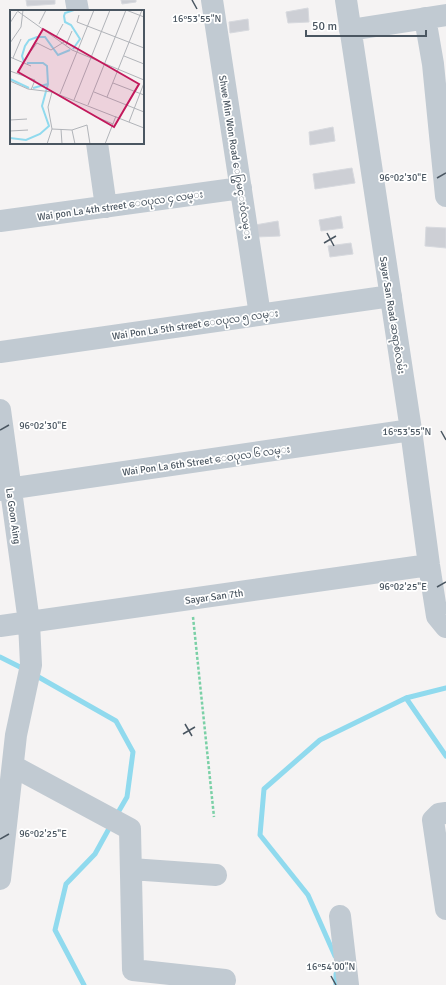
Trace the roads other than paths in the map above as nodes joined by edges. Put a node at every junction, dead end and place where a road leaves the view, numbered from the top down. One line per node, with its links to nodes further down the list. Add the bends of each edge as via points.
1 (76, 0): 4 (street)
2 (212, 0): 8 (street, Shwe Min Won Road ေ၇ြွမင္းဝံလမ္း)
3 (346, 0): 6 (street, Sayar San Road ဆရာစံလမ်း)
4 (78, 10)
5 (436, 17): 6 (street); 9 (street, via 433,64)
6 (350, 30): 12 (street, Sayar San Road ဆရာစံလမ်း)
7 (97, 144): 10 (street)
8 (241, 188): 10 (street, Wai pon La 4th street ေဝပုလ ၄ လမ္း); 13 (street, Shwe Min Won Road ေ၇ြွမင္းဝံလမ္း)
9 (446, 196)
10 (106, 207): 11 (street, Wai pon La 4th street ေဝပုလ ၄ လမ္း)
11 (0, 221)
12 (391, 296): 13 (street, Wai Pon La 5th street ေဝပုလ ၅ လမ္း); 16 (street, Sayar San Road ဆရာစံလမ်း)
13 (260, 314): 14 (street, Wai Pon La 5th street ေဝပုလ ၅ လမ္း)
14 (0, 352)
15 (0, 410): 17 (street, La Goon Aing)
16 (411, 430): 17 (street, Wai Pon La 6th Street ေဝပုလ ၆ လမ္း); 18 (street, Sayar San Road ဆရာစံလမ်း)
17 (5, 489): 19 (street, La Goon Aing)
18 (429, 565): 19 (street, Sayar San 7th); 21 (street, Sayar San Road ဆရာစံလမ်း, via 437,616)
19 (29, 622): 20 (street, Sayar San 7th); 22 (street, La Goon Aing, via 31,665)
20 (0, 626)
21 (446, 627)
22 (8, 736): 23 (street, La Goon Aing)
23 (12, 766): 25 (street, La Goon Aing); 26 (street, via 130,829)
24 (446, 813): 29 (street, via 439,814 433,820)
25 (1, 848): 28 (street, La Goon Aing)
26 (130, 869): 27 (street); 31 (street, via 133,970)
27 (216, 875)
28 (0, 879)
29 (446, 910)
30 (340, 916): 32 (street)
31 (225, 980)
32 (348, 985)

